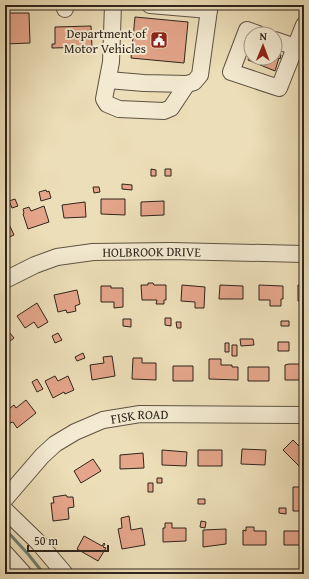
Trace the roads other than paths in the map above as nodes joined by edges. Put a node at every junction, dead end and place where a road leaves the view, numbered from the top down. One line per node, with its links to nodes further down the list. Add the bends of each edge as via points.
1 (113, 5): 8 (street)
2 (150, 5): 3 (street)
3 (210, 7): 9 (street, via 200,75 194,82)
4 (304, 25): 7 (street)
5 (243, 42): 7 (street, via 231,72 279,88)
6 (283, 43): 7 (street)
7 (295, 47)
8 (108, 80): 9 (street); 9 (street, via 104,99 106,104 119,109 164,112 171,108)
9 (187, 84)
10 (304, 254): 11 (street, HOLBROOK DRIVE, via 93,252 57,257)
11 (5, 280)
12 (304, 415): 13 (street, FISK ROAD, via 140,414 103,420 55,444)
13 (5, 499)
14 (5, 510): 17 (street, via 38,542)
15 (5, 553): 16 (street)
16 (24, 574)
17 (65, 574)

